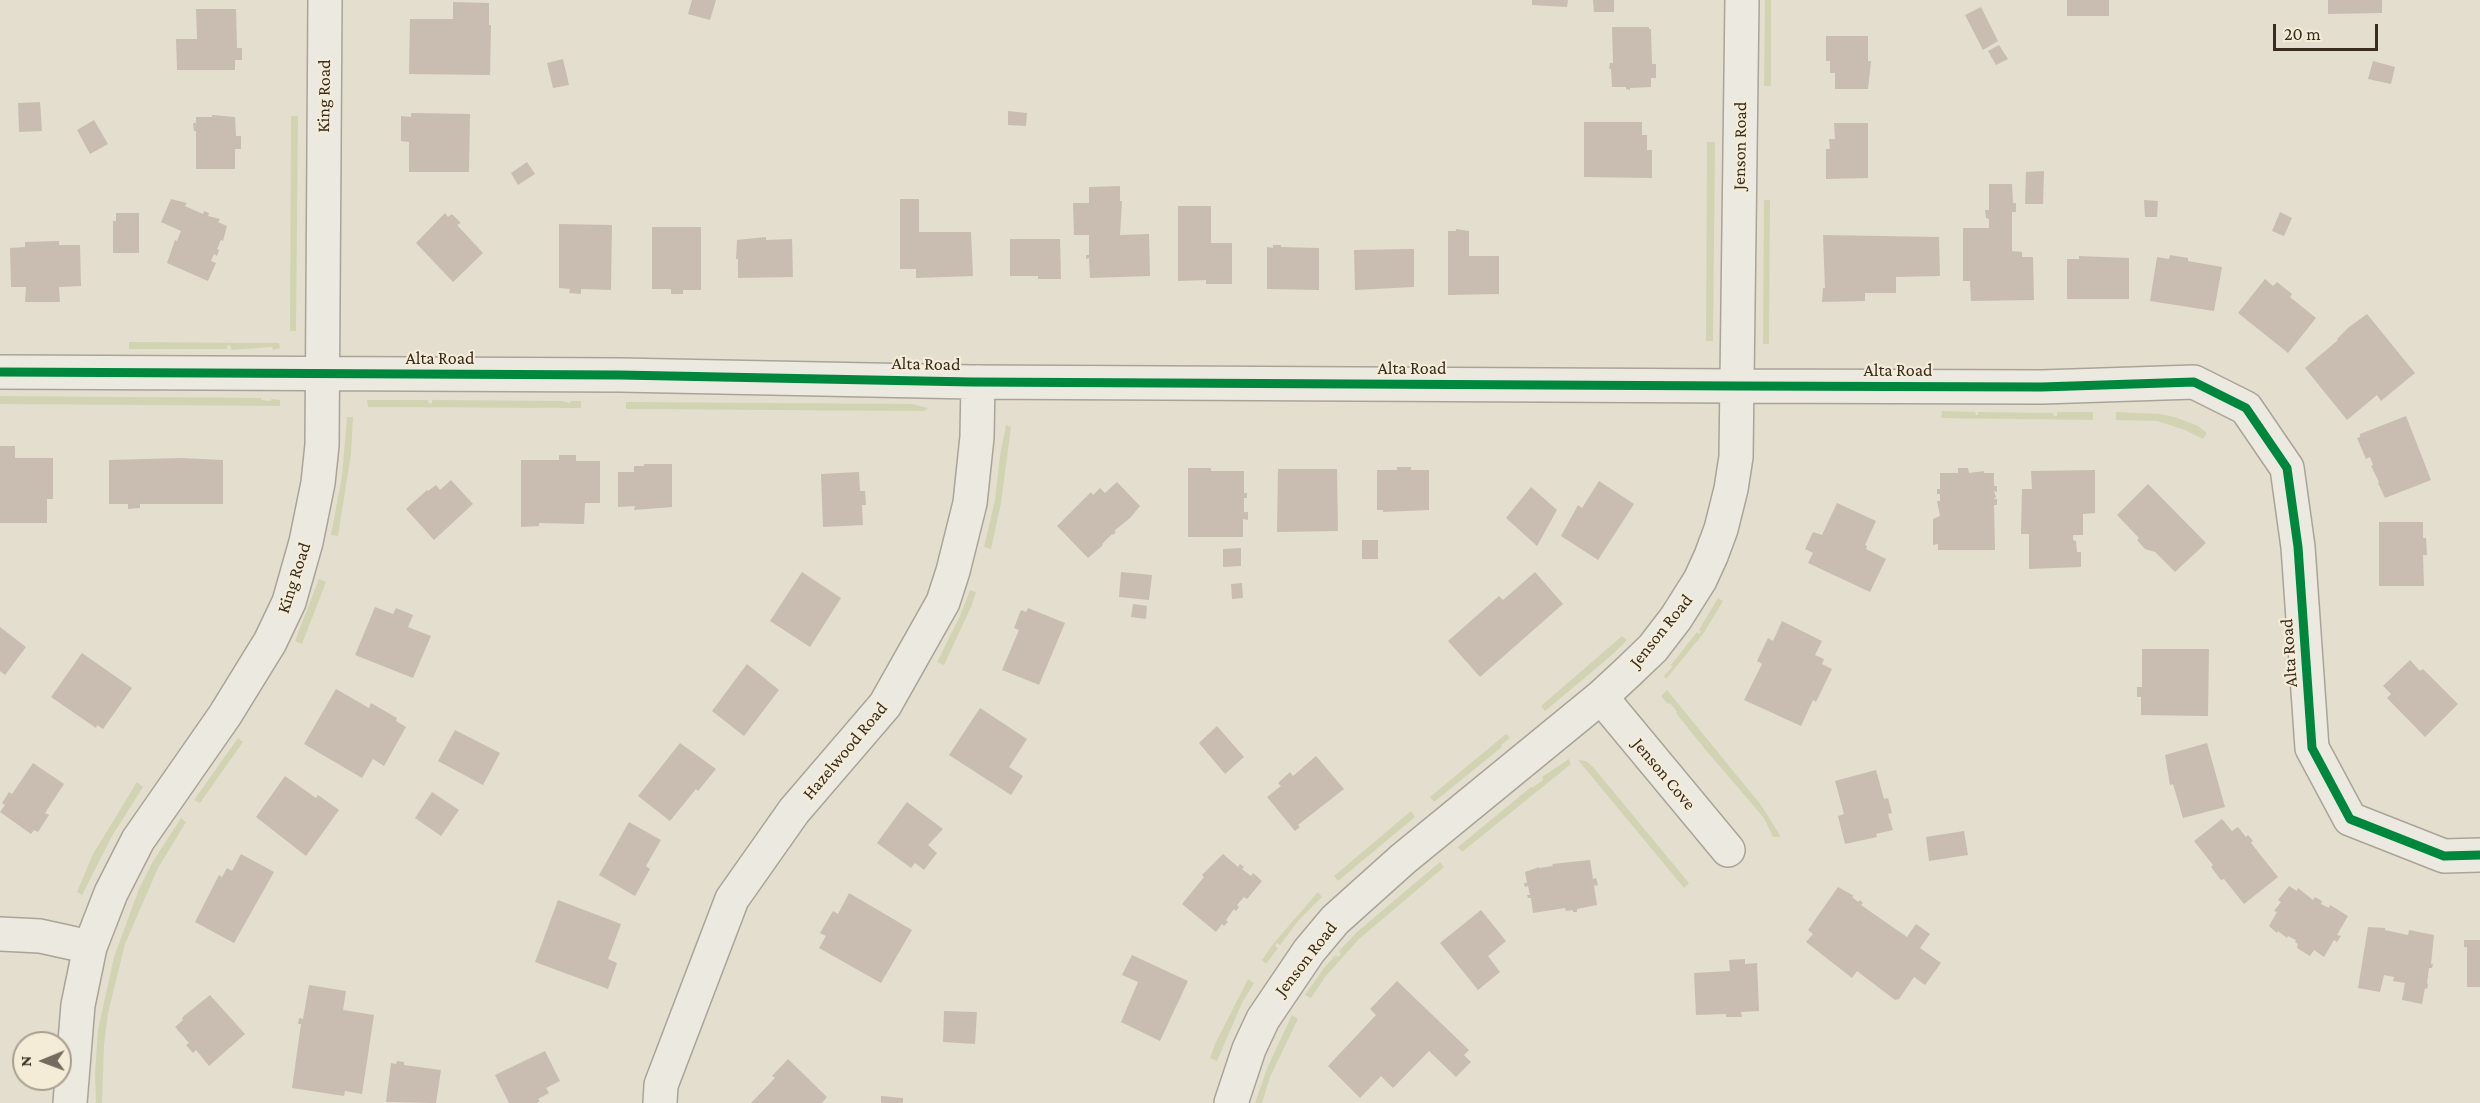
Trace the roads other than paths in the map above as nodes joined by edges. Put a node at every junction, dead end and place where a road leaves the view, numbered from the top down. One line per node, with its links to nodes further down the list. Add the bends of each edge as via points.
1 (325, 0): 4 (street, King Road)
2 (1742, 0): 6 (street, Jenson Road)
3 (0, 372): 4 (street, Alta Road)
4 (323, 373): 5 (street, Alta Road); 11 (street, King Road, via 318,483 289,602 270,642 225,715 138,840)
5 (978, 382): 6 (street, Alta Road); 13 (street, Hazelwood Road, via 970,503 943,602 885,705 794,811 732,899 661,1085)
6 (1738, 386): 7 (street, Jenson Road, via 1731,489 1711,556 1694,590 1653,648); 9 (street, Alta Road, via 2042,387 2194,382 2246,408 2287,468 2298,547 2312,748 2350,819 2444,856)
7 (1601, 697): 8 (street, Jenson Cove); 14 (street, Jenson Road, via 1403,859 1335,920 1263,1019)
8 (1728, 850)
9 (2480, 855)
10 (0, 934): 11 (street, via 40,936)
11 (90, 947): 12 (street, King Road, via 78,1005)
12 (70, 1103)
13 (660, 1103)
14 (1231, 1103)

